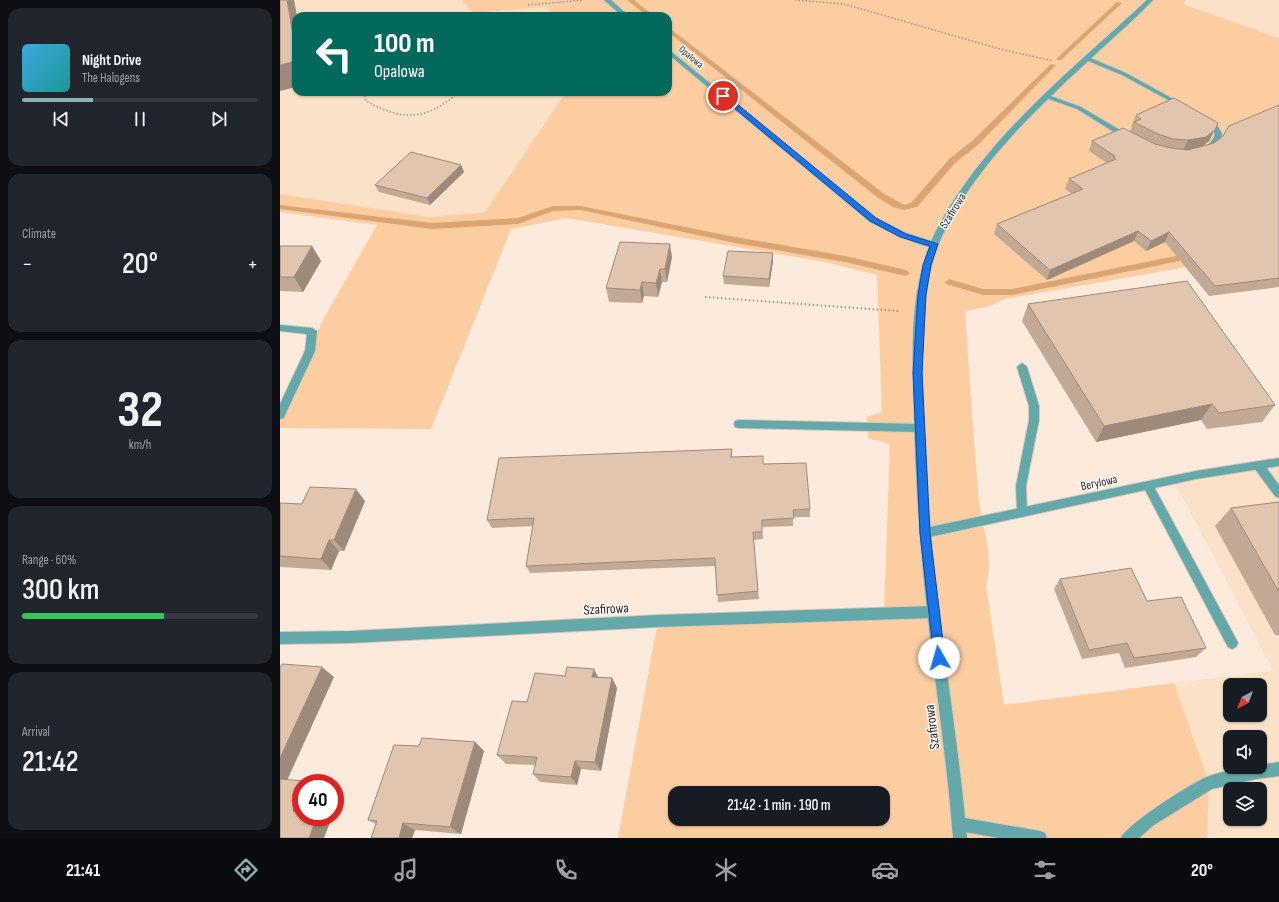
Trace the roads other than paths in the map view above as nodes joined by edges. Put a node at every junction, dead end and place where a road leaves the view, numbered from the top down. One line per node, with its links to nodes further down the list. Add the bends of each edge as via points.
1 (607, 0): 3 (street)
2 (1150, 0): 5 (street, Szafirowa)
3 (621, 12)
4 (672, 54): 9 (street, Opalowa, via 873,220 903,235)
5 (1088, 59): 6 (street, Szafirowa); 8 (street, via 1124,74 1212,124 1219,133 1216,143)
6 (1048, 97): 7 (street, via 1088,113); 9 (street, Szafirowa, via 982,167)
7 (1136, 142)
8 (1201, 153)
9 (934, 244): 14 (street, Szafirowa, via 927,265 920,312)
10 (280, 328): 12 (street, via 312,331 310,351)
11 (1022, 367): 19 (street, via 1034,406 1034,420 1022,486)
12 (280, 415)
13 (738, 424): 14 (street)
14 (919, 428): 20 (street, Szafirowa)
15 (1279, 462): 16 (street, Berylowa)
16 (1259, 466): 17 (street, Berylowa, via 1196,475); 18 (street)
17 (1148, 486): 19 (street, Berylowa); 23 (street)
18 (1279, 493)
19 (1022, 512): 20 (street, Berylowa)
20 (925, 533): 21 (street, Szafirowa)
21 (934, 612): 22 (street, Szafirowa); 25 (street, Szafirowa)
22 (280, 638)
23 (1232, 643)
24 (1279, 769): 28 (street, via 1209,783 1149,820)
25 (959, 824): 26 (street, Szafirowa); 27 (street)
26 (960, 838)
27 (1040, 838)
28 (1128, 838)

